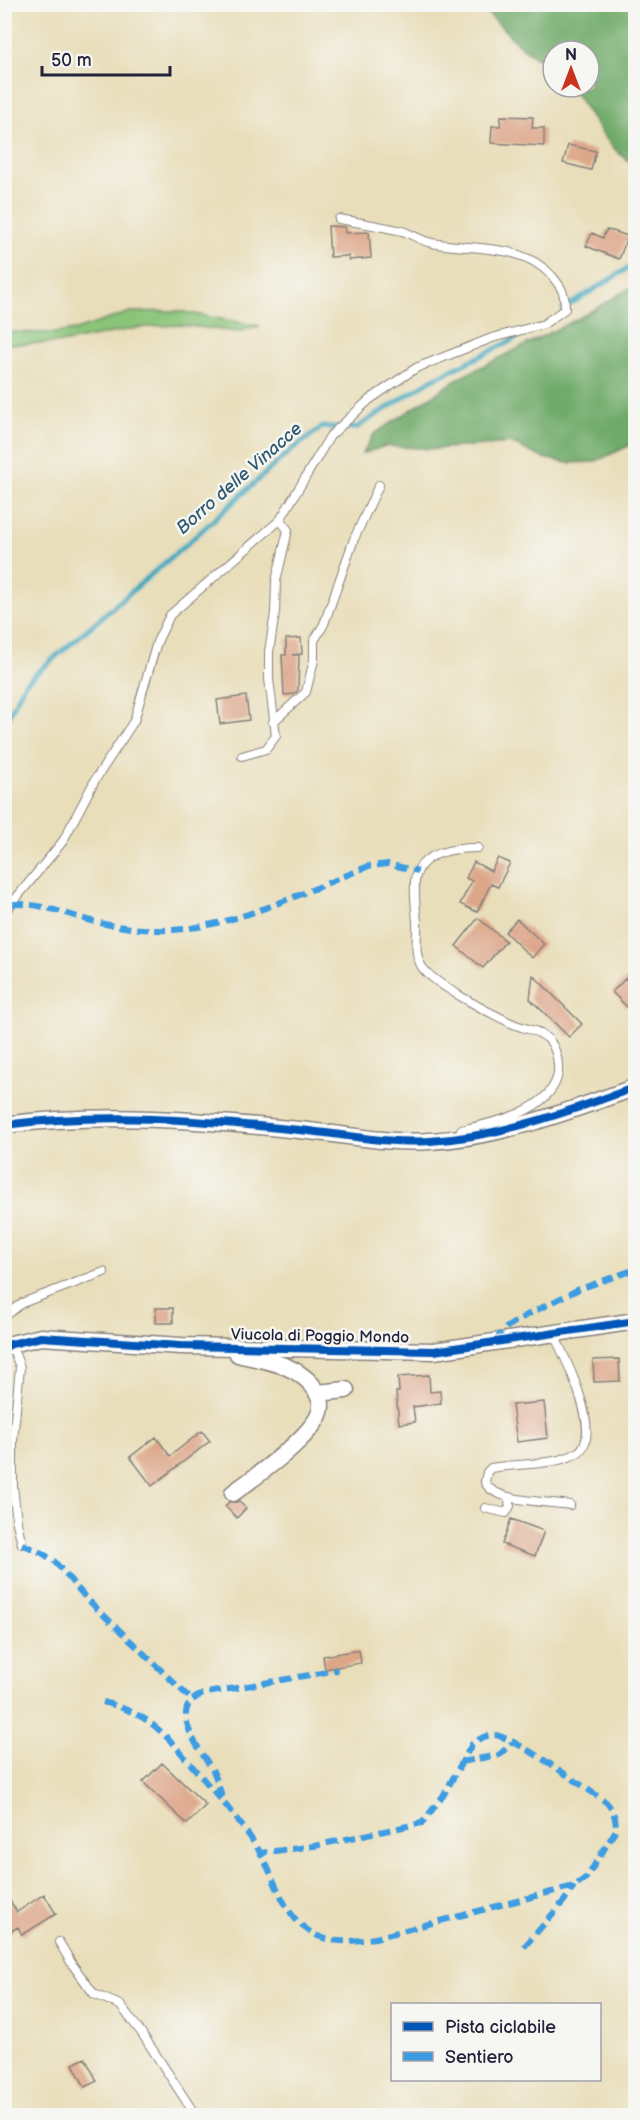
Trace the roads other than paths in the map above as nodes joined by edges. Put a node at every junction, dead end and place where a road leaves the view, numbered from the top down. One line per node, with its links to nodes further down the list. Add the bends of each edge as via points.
1 (339, 219): 3 (lane, via 404,232 428,242 517,253 539,263 552,277 565,294 565,309 544,324 492,338 416,368 369,400 330,436)
2 (379, 485): 4 (lane, via 314,641 306,692)
3 (280, 520): 4 (lane, via 288,530 276,581 269,652); 7 (lane, via 170,615 157,642 134,721 95,780 63,841)
4 (273, 722): 5 (lane, via 276,736 266,749)
5 (242, 756)
6 (478, 848): 10 (lane, via 437,854 418,871 418,959 435,980 512,1024 548,1039 557,1059 558,1075 549,1094 527,1110)
7 (4, 913)
8 (636, 1087): 10 (street, via 479,1135)
9 (4, 1125): 10 (street, via 129,1117)
10 (404, 1142)
11 (104, 1272): 12 (lane, via 22,1303)
12 (4, 1317)
13 (636, 1321): 14 (street, Viucola di Poggio Mondo)
14 (553, 1333): 16 (street, Viucola di Poggio Mondo, via 435,1351); 20 (lane, via 576,1383 587,1425 586,1438 579,1452 570,1456 491,1468 484,1478 487,1487)
15 (8, 1346): 16 (street, Viucola di Poggio Mondo, via 41,1337); 23 (lane, via 20,1367 13,1486)
16 (195, 1346): 18 (street, via 286,1367 307,1380)
17 (346, 1390): 18 (street)
18 (317, 1393): 19 (street, via 320,1412 307,1431)
19 (233, 1493)
20 (508, 1497): 21 (lane); 22 (lane, via 510,1506 506,1513)
21 (570, 1505)
22 (484, 1508)
23 (22, 1544)
24 (59, 1942): 25 (lane, via 94,1994 120,2005)
25 (196, 2115)

